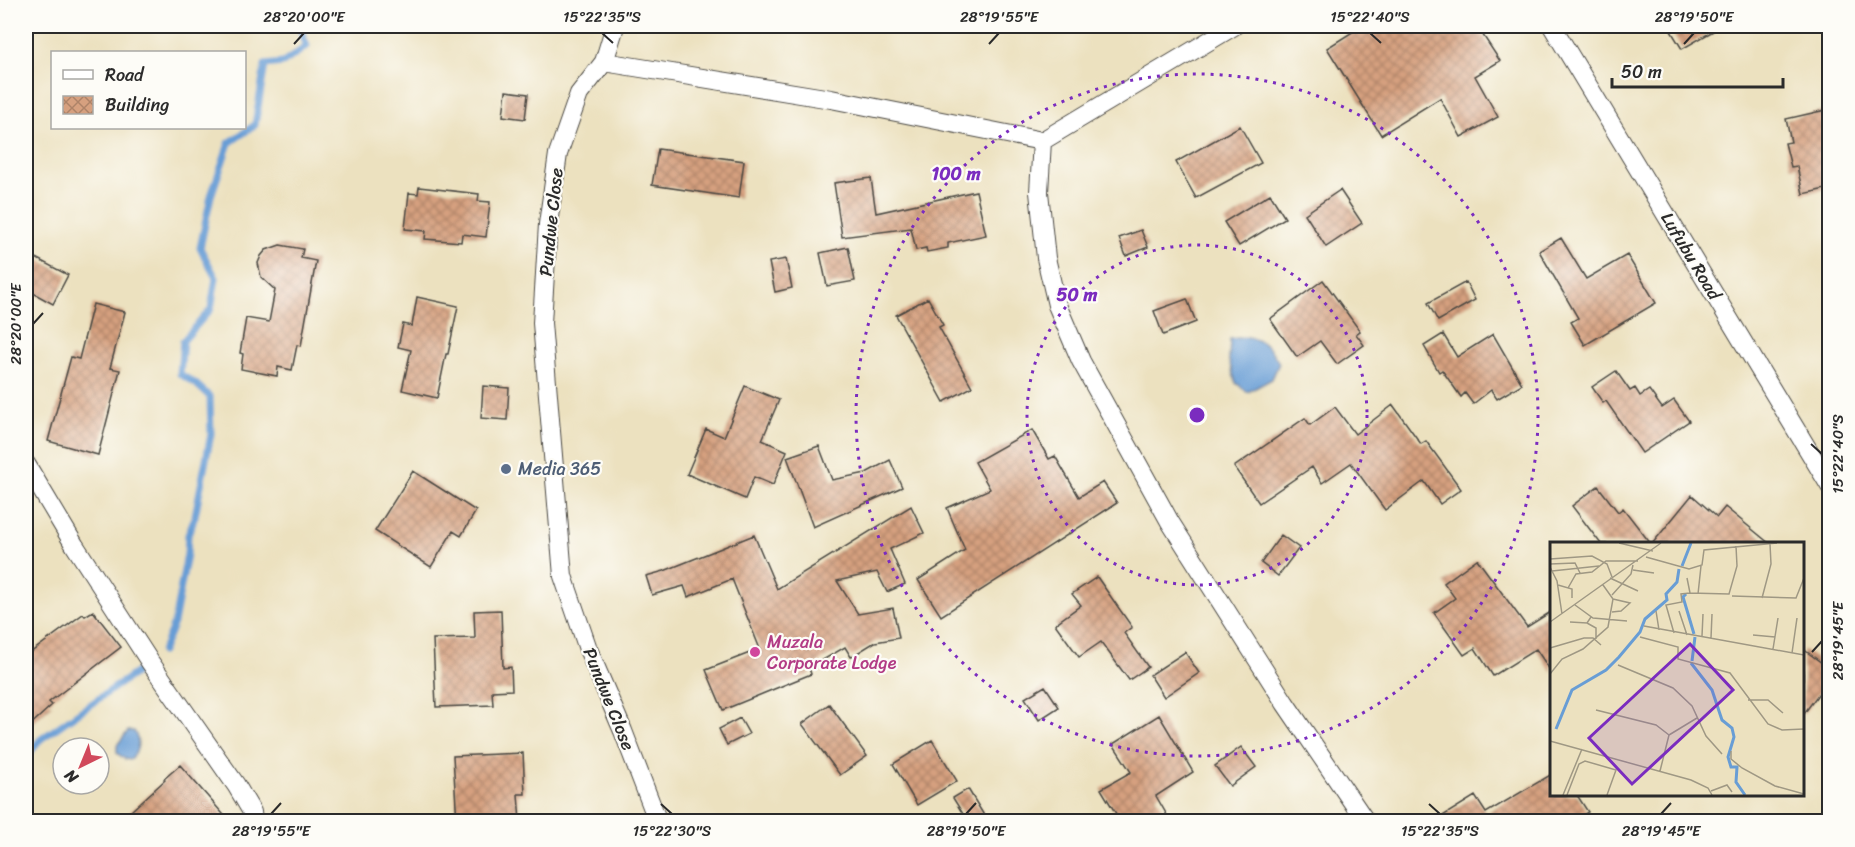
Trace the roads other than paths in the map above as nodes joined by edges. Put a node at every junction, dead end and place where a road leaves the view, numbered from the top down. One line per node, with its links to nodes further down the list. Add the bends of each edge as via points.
1 (615, 26): 4 (street)
2 (1234, 26): 5 (street)
3 (1552, 26): 7 (street, Lufubu Road)
4 (604, 62): 5 (street, via 831,99); 9 (street, Pundwe Close, via 579,94 558,154 548,224 542,323 563,576)
5 (1042, 141): 10 (street, via 1039,192 1046,258 1057,305 1081,362 1170,522 1284,703)
6 (26, 464): 8 (street, via 143,652 236,785 252,812)
7 (1830, 486)
8 (253, 822)
9 (658, 822)
10 (1366, 822)

